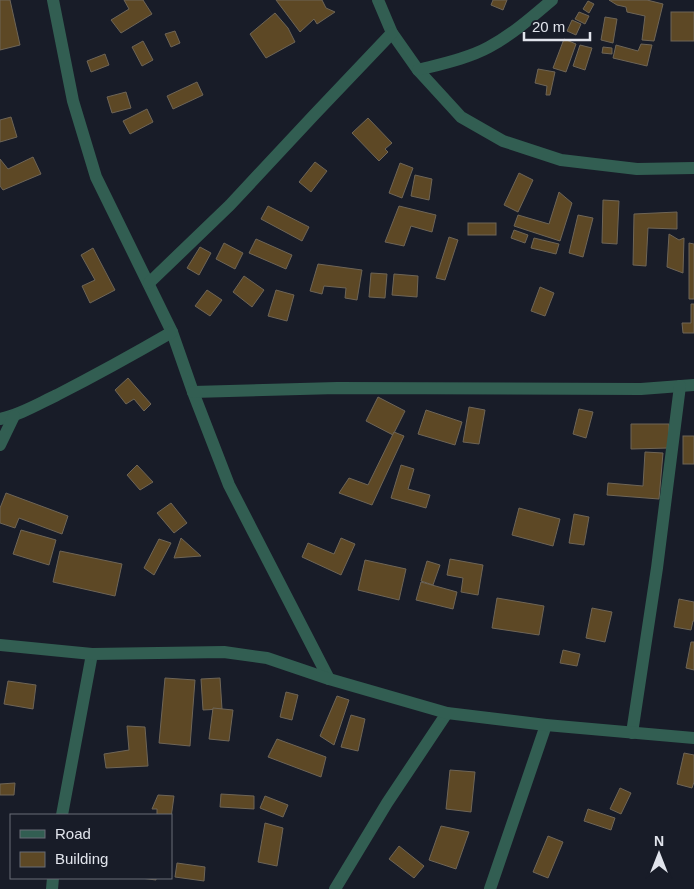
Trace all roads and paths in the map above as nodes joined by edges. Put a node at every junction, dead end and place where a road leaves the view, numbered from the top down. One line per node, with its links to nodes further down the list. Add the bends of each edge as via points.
1 (53, 0): 7 (street, via 73,101 96,177)
2 (378, 0): 4 (street)
3 (552, 0): 5 (street, via 518,29 488,48)
4 (392, 33): 5 (street); 7 (street, via 230,205)
5 (418, 70): 6 (street, via 461,117 503,141 561,160 637,169)
6 (694, 168)
7 (148, 283): 8 (street)
8 (172, 332): 11 (street); 12 (street, via 118,364)
9 (694, 385): 10 (street)
10 (680, 386): 11 (street, via 641,389 337,388); 20 (street)
11 (193, 392): 17 (street, via 229,484)
12 (14, 416): 13 (street); 14 (street)
13 (0, 420)
14 (0, 445)
15 (0, 646): 16 (street)
16 (92, 654): 17 (street, via 224,652 267,658); 22 (street)
17 (329, 679): 18 (street)
18 (447, 713): 19 (street); 23 (street, via 386,803)
19 (546, 725): 20 (street); 24 (street)
20 (632, 733): 21 (street)
21 (694, 738)
22 (62, 814)
23 (335, 889)
24 (490, 889)

